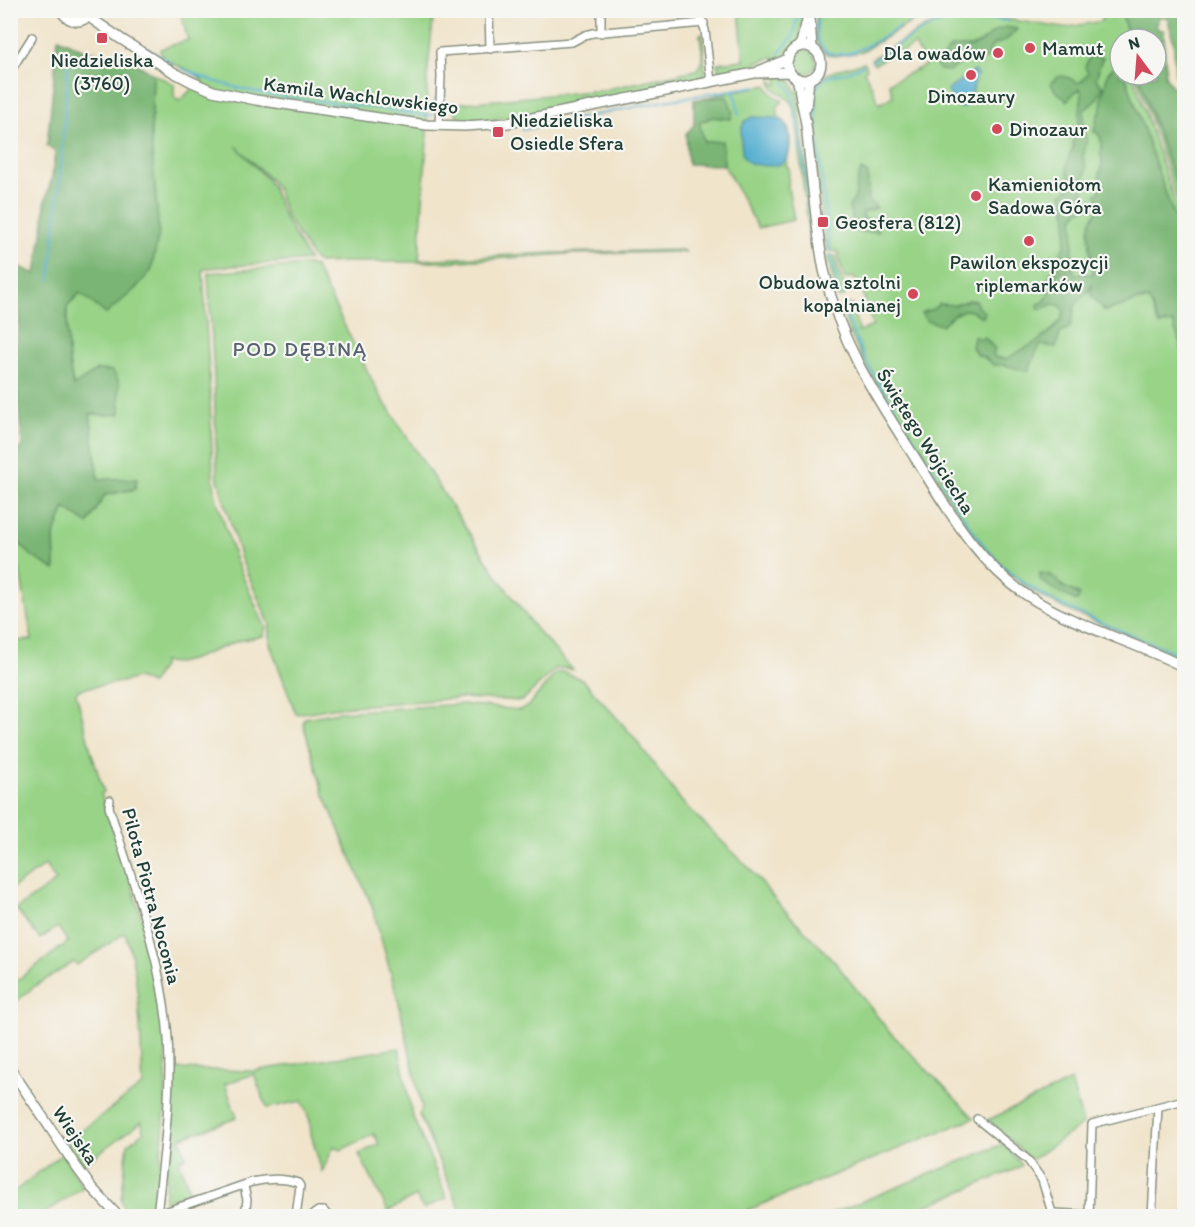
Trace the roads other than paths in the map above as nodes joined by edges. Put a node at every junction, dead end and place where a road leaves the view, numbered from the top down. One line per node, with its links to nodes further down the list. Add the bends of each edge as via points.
1 (61, 10): 6 (street, via 74,21)
2 (489, 10): 12 (street)
3 (601, 10): 8 (street)
4 (698, 10): 7 (street)
5 (810, 11): 10 (street); 11 (street)
6 (91, 14): 20 (street, Kamila Wachlowskiego, via 121,39 173,72 213,91)
7 (704, 23): 8 (street); 18 (street)
8 (601, 33): 12 (street, via 572,42)
9 (32, 37): 14 (street)
10 (798, 47): 11 (street); 13 (street)
11 (812, 48): 17 (street, via 821,65)
12 (490, 49): 20 (street, via 440,52)
13 (788, 59): 15 (street, Kamila Wachlowskiego); 16 (street)
14 (10, 72)
15 (754, 73): 16 (street, Kamila Wachlowskiego); 18 (street, Kamila Wachlowskiego)
16 (794, 75): 17 (street); 19 (street, Świętego Wojciecha)
17 (809, 79): 19 (street, Świętego Wojciecha)
18 (711, 82): 20 (street, Kamila Wachlowskiego, via 508,123)
19 (805, 112): 21 (street, Świętego Wojciecha, via 822,255 842,328 865,378 967,539 1004,578 1043,605)
20 (439, 126)
21 (1185, 667)
22 (110, 800): 31 (street, Pilota Piotra Noconia, via 154,954 168,1038 168,1112)
23 (10, 1068): 30 (street, Wiejska, via 91,1187)
24 (1185, 1100): 25 (street)
25 (1158, 1107): 29 (street, via 1092,1125); 37 (street)
26 (977, 1119): 28 (street, via 1030,1163 1042,1180)
27 (244, 1186): 31 (street); 32 (street); 33 (street, via 267,1179 298,1183)
28 (1053, 1214): 29 (street)
29 (1089, 1215): 36 (street)
30 (118, 1216)
31 (157, 1216)
32 (245, 1216)
33 (296, 1216)
34 (311, 1216): 35 (street, via 324,1211)
35 (328, 1216)
36 (1115, 1216)
37 (1152, 1216)

